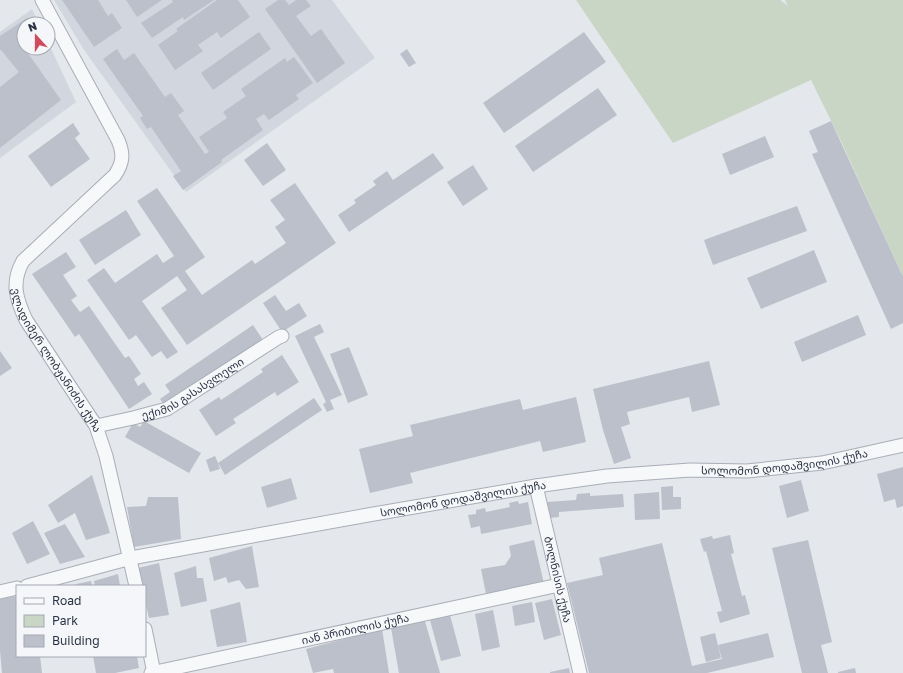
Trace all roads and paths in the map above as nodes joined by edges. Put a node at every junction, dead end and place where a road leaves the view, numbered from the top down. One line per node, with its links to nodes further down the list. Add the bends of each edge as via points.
1 (42, 0): 3 (street, ვლადიმერ ლობჟანიძის ქუჩა, via 118,140 122,150 121,166 115,175 23,261 17,271 15,284 18,304 26,320)
2 (282, 336): 3 (street, ექიმის გასასვლელი, via 167,409)
3 (96, 426): 6 (street, ვლადიმერ ლობჟანიძის ქუჩა)
4 (903, 445): 5 (street, სოლომონ დოდაშვილის ქუჩა, via 822,463 747,471 690,470 606,476)
5 (536, 486): 6 (street, სოლომონ დოდაშვილის ქუჩა); 9 (street, ბოლნისის ქუჩა)
6 (131, 558): 7 (street, სოლომონ დოდაშვილის ქუჩა); 8 (street, ვლადიმერ ლობჟანიძის ქუჩა)
7 (31, 585)
8 (136, 585)
9 (559, 585): 13 (street, იან პრიბილის ქუჩა); 14 (street, ბოლნისის ქუჩა)
10 (16, 588): 11 (street)
11 (0, 592)
12 (146, 634): 13 (street)
13 (153, 673)
14 (580, 673)

